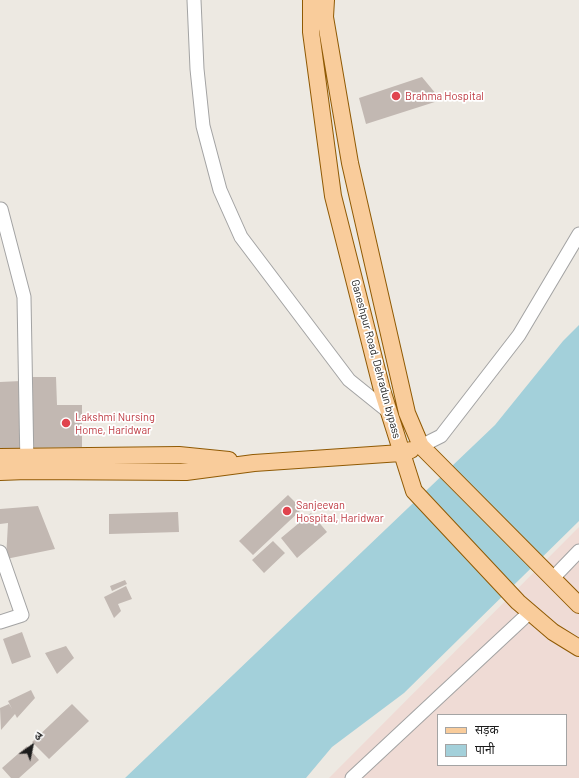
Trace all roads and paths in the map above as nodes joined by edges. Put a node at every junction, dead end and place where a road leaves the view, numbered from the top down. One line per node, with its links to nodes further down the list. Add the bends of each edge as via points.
1 (194, 0): 6 (street, via 196,69 203,126 220,190 241,237 349,380)
2 (311, 0): 6 (main road, Ganeshpur Road, Dehradun bypass, via 311,32 333,196)
3 (326, 0): 7 (main road, via 325,17 350,162 407,413)
4 (1, 209): 10 (street, via 24,297)
5 (579, 234): 7 (street, via 519,335 441,436)
6 (390, 413): 8 (main road, Ganeshpur Road, Dehradun bypass)
7 (421, 446): 8 (main road); 14 (main road)
8 (401, 454): 10 (main road, via 254,463 186,472); 16 (main road, Ganeshpur Road, Dehradun bypass, via 414,491)
9 (0, 456): 10 (main road)
10 (27, 463): 11 (main road)
11 (0, 472)
12 (579, 551): 14 (street)
13 (0, 552): 17 (street, via 22,615)
14 (548, 573): 15 (main road)
15 (579, 605)
16 (524, 607): 18 (main road, Ganeshpur Road, Dehradun bypass, via 552,632); 19 (street)
17 (0, 622)
18 (579, 648)
19 (352, 778)

